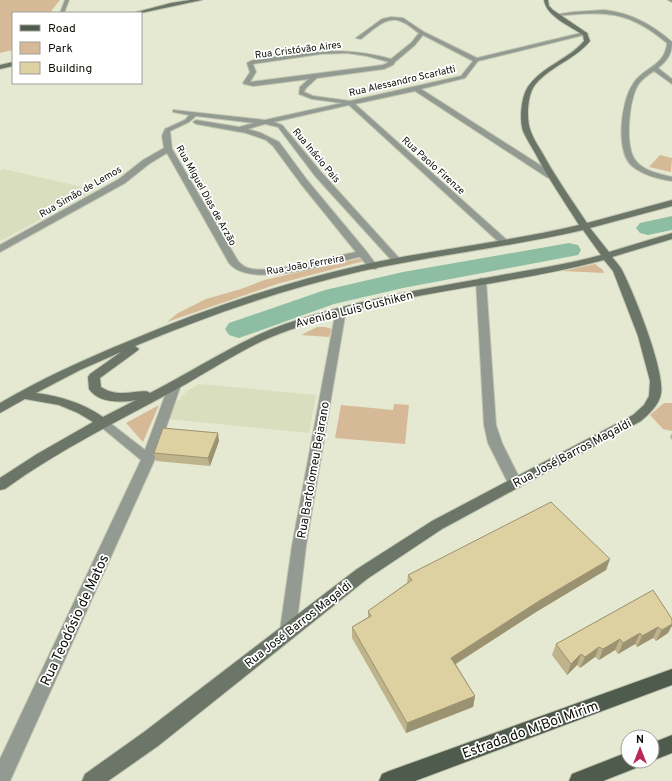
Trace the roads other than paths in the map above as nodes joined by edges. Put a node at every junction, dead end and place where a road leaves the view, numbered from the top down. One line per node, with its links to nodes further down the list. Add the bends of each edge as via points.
1 (67, 0): 4 (street)
2 (200, 0): 5 (main road)
3 (546, 0): 6 (main road, via 547,6)
4 (62, 12)
5 (139, 12)
6 (556, 16): 8 (main road); 14 (street, via 613,12 634,17 670,43 670,51)
7 (422, 33): 9 (street, via 405,20 391,18 384,20); 10 (street); 11 (street)
8 (585, 34): 10 (street); 26 (main road, Rua José Barros Magaldi, via 586,43 544,72 529,90 524,119 526,132)
9 (359, 38)
10 (476, 60): 17 (street, Rua Alessandro Scarlatti, via 463,77)
11 (392, 61): 15 (street, via 384,67); 15 (street, Rua Cristóvão Aires, via 373,55 332,52 254,62 250,64 253,72 246,83)
12 (12, 64): 13 (main road)
13 (0, 67)
14 (655, 69): 16 (street); 28 (street, via 635,83 629,98 626,126 629,153 640,167)
15 (316, 76): 18 (street, via 301,93 310,97)
16 (672, 82)
17 (417, 89): 18 (street, Rua Alessandro Scarlatti); 25 (street)
18 (350, 103): 22 (street, Rua Alessandro Scarlatti); 32 (street, Rua Paolo Firenze)
19 (174, 111): 20 (street, Rua Inácio Pais)
20 (194, 114): 21 (street, Rua Miguel Dias de Arzão); 22 (street, Rua Inácio Pais)
21 (187, 121): 23 (street, Rua Inácio Pais); 24 (street, Rua Miguel Dias de Arzão, via 167,130)
22 (265, 122): 23 (street, Rua Alessandro Scarlatti); 36 (street, Rua Inácio Pais, via 280,126 318,174)
23 (239, 129): 34 (street, Rua Inácio Pais, via 264,136 276,144)
24 (168, 149): 33 (street, Rua Simão de Lemos, via 122,181); 38 (street, Rua Miguel Dias de Arzão, via 231,259)
25 (515, 153): 26 (street); 27 (street)
26 (541, 159): 27 (main road, Rua José Barros Magaldi)
27 (551, 176): 30 (main road, Rua José Barros Magaldi)
28 (672, 179)
29 (672, 203): 30 (main road)
30 (585, 227): 32 (main road); 35 (main road, Rua José Barros Magaldi)
31 (672, 236): 35 (main road, Avenida Luis Gushiken)
32 (505, 242): 36 (main road)
33 (0, 250)
34 (363, 253): 37 (street, Rua Inácio Pais); 38 (street, Rua João Ferreira, via 267,272)
35 (608, 256): 39 (main road, Avenida Luis Gushiken); 47 (main road, Rua José Barros Magaldi, via 618,271 643,336 656,381 655,396 649,407 637,418)
36 (397, 261): 37 (main road)
37 (373, 267): 41 (main road, via 260,295)
38 (246, 271)
39 (481, 281): 40 (main road, Avenida Luis Gushiken); 47 (street, via 490,425 495,443)
40 (341, 310): 42 (main road, Avenida Luis Gushiken, via 261,337); 49 (street, Rua Bartolomeu Bejarano, via 299,546)
41 (161, 331): 42 (main road, via 101,371 93,379 94,389 108,396 131,398); 43 (main road, via 79,366)
42 (175, 385): 45 (main road, Avenida Luis Gushiken); 46 (street, Rua Teodósio de Matos)
43 (22, 395): 44 (main road); 45 (main road, via 61,400)
44 (0, 409)
45 (101, 422): 46 (street); 48 (main road, Avenida Luis Gushiken)
46 (148, 459): 54 (street, Rua Teodósio de Matos)
47 (515, 483): 49 (main road, Rua José Barros Magaldi, via 437,524 362,574)
48 (0, 485)
49 (288, 630): 55 (main road, Rua José Barros Magaldi, via 151,739)
50 (672, 677): 56 (main road, Estrada do M'Boi Mirim)
51 (672, 744): 52 (main road)
52 (660, 749)
53 (620, 765): 57 (main road)
54 (0, 781)
55 (92, 781)
56 (389, 781)
57 (579, 781)

